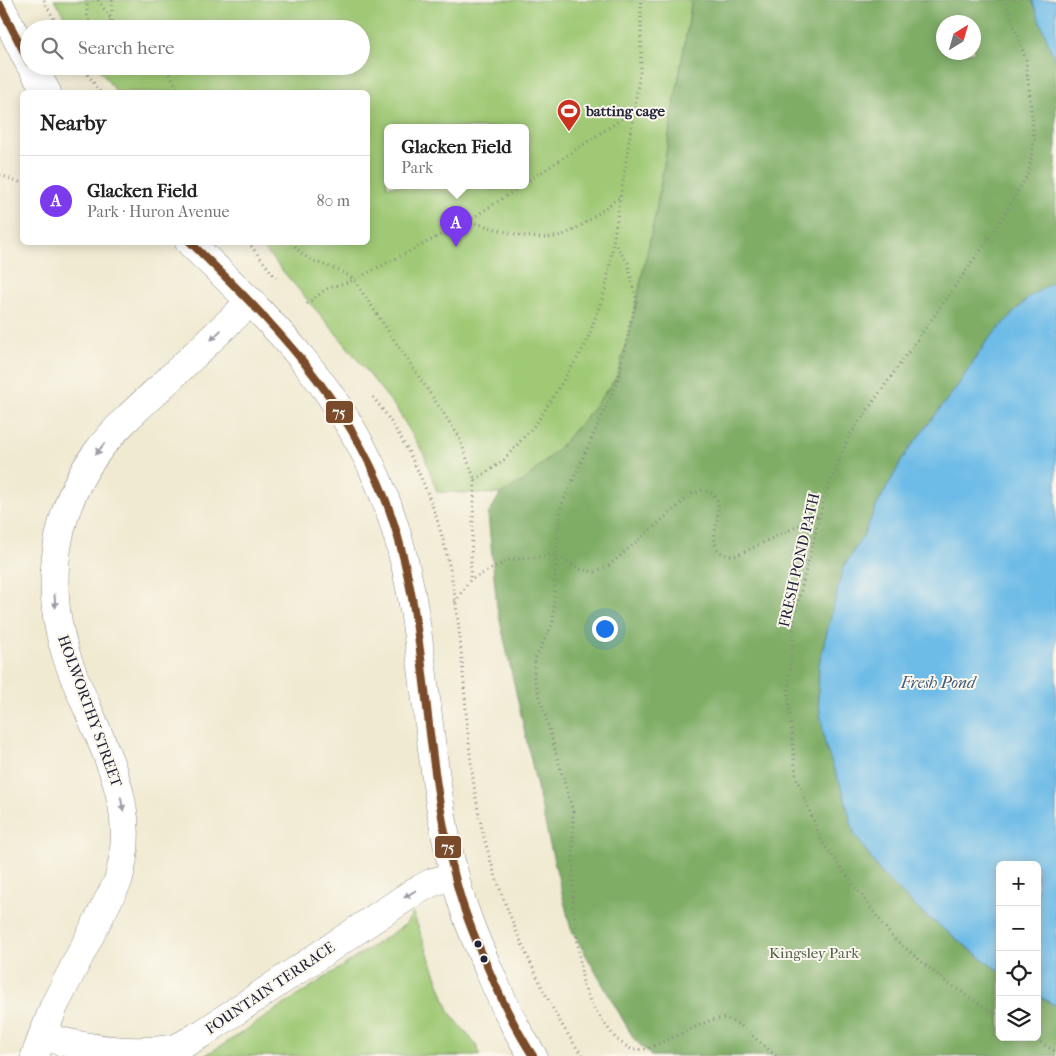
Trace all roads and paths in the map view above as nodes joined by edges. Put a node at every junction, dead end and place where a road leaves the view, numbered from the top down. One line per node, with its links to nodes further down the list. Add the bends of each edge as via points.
1 (44, 0): 8 (path)
2 (86, 0): 9 (path)
3 (98, 0): 7 (path)
4 (112, 0): 7 (path)
5 (641, 0): 18 (path, via 641,66)
6 (1006, 0): 32 (path, FRESH POND PATH, via 1026,60 1034,138 1029,172 997,227 849,436)
7 (111, 18)
8 (54, 20)
9 (90, 20)
10 (3, 22): 11 (street)
11 (20, 49)
12 (37, 75): 15 (street)
13 (88, 75): 16 (path)
14 (170, 75): 17 (path)
15 (47, 90)
16 (99, 90)
17 (178, 90)
18 (635, 110): 20 (path); 23 (path)
19 (0, 175): 21 (path)
20 (529, 180)
21 (20, 181)
22 (516, 189): 24 (path)
23 (621, 196): 24 (path, via 561,236 531,237); 25 (path)
24 (468, 221): 28 (path)
25 (614, 242): 31 (path, via 606,288 586,344 538,422 503,461); 33 (path, via 628,263 636,300 617,383 561,506)
26 (192, 245): 29 (street)
27 (294, 245): 28 (path, via 310,260 337,269)
28 (354, 280): 30 (path, via 326,289); 31 (path, via 458,435)
29 (251, 301): 36 (street, via 303,358 327,390 357,440 386,500 411,587 437,777); 39 (street, HOLWORTHY STREET, one-way to 39, via 105,442 79,480 62,521 54,583 60,631 68,662 116,778 124,818 125,844 115,888 54,1006)
30 (307, 304)
31 (475, 480): 34 (path)
32 (819, 516): 33 (path, via 736,556 725,555 714,543 718,502 713,493 703,490 692,494 607,567 595,572 587,571); 37 (path, FRESH POND PATH, via 795,614 788,691 796,777 822,842 893,938 946,982)
33 (556, 555): 34 (path, via 508,560); 42 (path, via 553,623 535,659 534,677 573,812 573,906 583,984 592,1006 616,1039 632,1050 647,1049 711,1020 726,1018 741,1026)
34 (470, 580): 35 (path)
35 (455, 603)
36 (455, 876): 39 (street, FOUNTAIN TERRACE, one-way to 39, via 414,892 178,1047 148,1054 119,1055); 41 (street, via 477,943)
37 (996, 1013)
38 (1038, 1041): 40 (path)
39 (39, 1046)
40 (1056, 1052)
41 (526, 1054)
42 (776, 1056)

